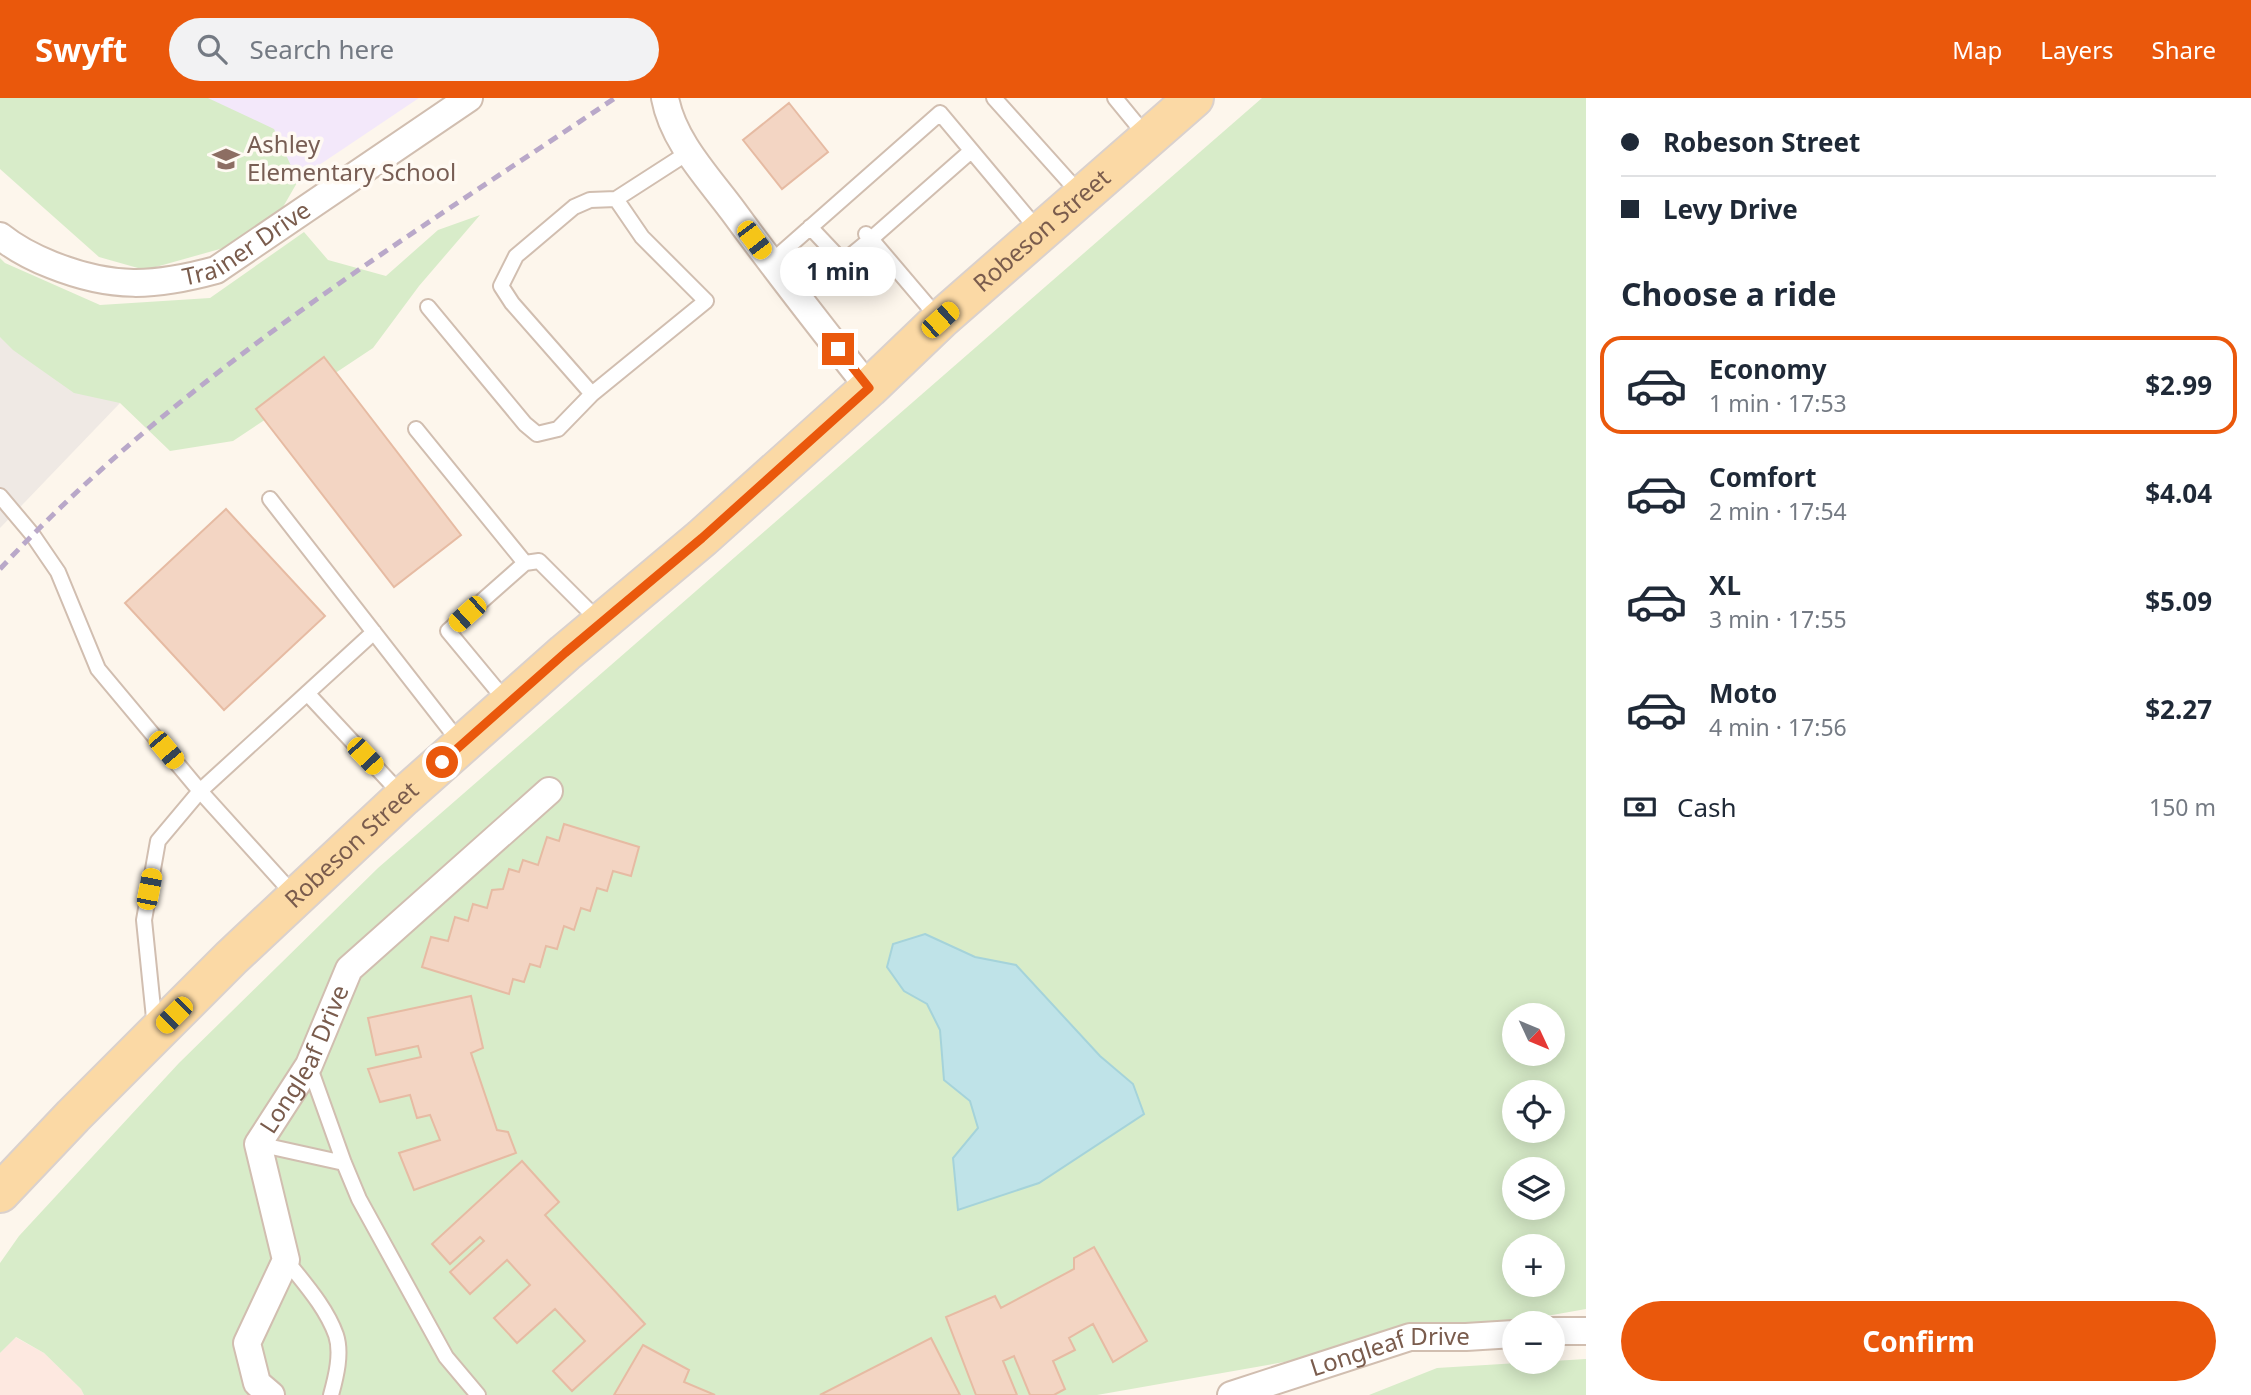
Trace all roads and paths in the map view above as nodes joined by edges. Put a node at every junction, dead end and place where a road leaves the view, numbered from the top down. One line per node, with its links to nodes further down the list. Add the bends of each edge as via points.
1 (665, 98): 8 (street, via 668,117)
2 (994, 98): 9 (lane)
3 (1115, 98): 6 (lane)
4 (467, 99): 13 (street, Trainer Drive, via 216,271 168,282 109,282 78,276 36,259)
5 (1189, 99): 6 (main road, Robeson Street)
6 (1148, 138): 9 (main road, Robeson Street)
7 (971, 150): 11 (lane, via 940,113 867,187); 12 (lane); 14 (lane)
8 (689, 152): 10 (lane); 15 (street)
9 (1081, 195): 12 (main road, Robeson Street)
10 (616, 199): 19 (lane, via 642,237 706,301); 19 (lane, via 590,200 574,208 516,256 501,286)
11 (810, 227): 14 (lane, via 843,262); 15 (lane)
12 (1039, 231): 17 (main road, Robeson Street)
13 (0, 236)
14 (869, 237): 17 (lane)
15 (771, 262): 18 (street)
16 (428, 307): 19 (lane, via 537,434 558,429)
17 (940, 320): 18 (main road, Robeson Street)
18 (869, 388): 24 (main road, Robeson Street)
19 (592, 394)
20 (416, 429): 23 (lane)
21 (0, 496): 29 (lane, via 58,572 98,669)
22 (270, 499): 25 (lane)
23 (525, 563): 24 (lane, via 538,561); 27 (lane, via 448,631)
24 (601, 623): 27 (main road, Robeson Street)
25 (373, 632): 26 (lane); 28 (lane)
26 (307, 693): 29 (lane); 31 (lane)
27 (508, 704): 28 (main road, Robeson Street)
28 (462, 745): 31 (main road, Robeson Street)
29 (200, 791): 32 (lane); 33 (lane, via 158,841 144,920)
30 (549, 791): 34 (street, Longleaf Drive, via 349,969)
31 (403, 797): 32 (main road, Robeson Street)
32 (296, 897): 33 (main road, Robeson Street)
33 (155, 1034): 37 (main road, Robeson Street)
34 (309, 1065): 35 (street, Longleaf Drive); 36 (lane)
35 (258, 1144): 36 (lane); 38 (street, Longleaf Drive)
36 (344, 1163): 44 (lane, via 446,1357)
37 (0, 1193)
38 (286, 1260): 42 (street, via 247,1343 257,1383); 43 (lane, via 337,1336 338,1369)
39 (1565, 1331): 40 (street)
40 (1586, 1331)
41 (1502, 1335): 45 (street, Longleaf Drive, via 1410,1337)
42 (271, 1395)
43 (331, 1395)
44 (478, 1395)
45 (1231, 1395)

